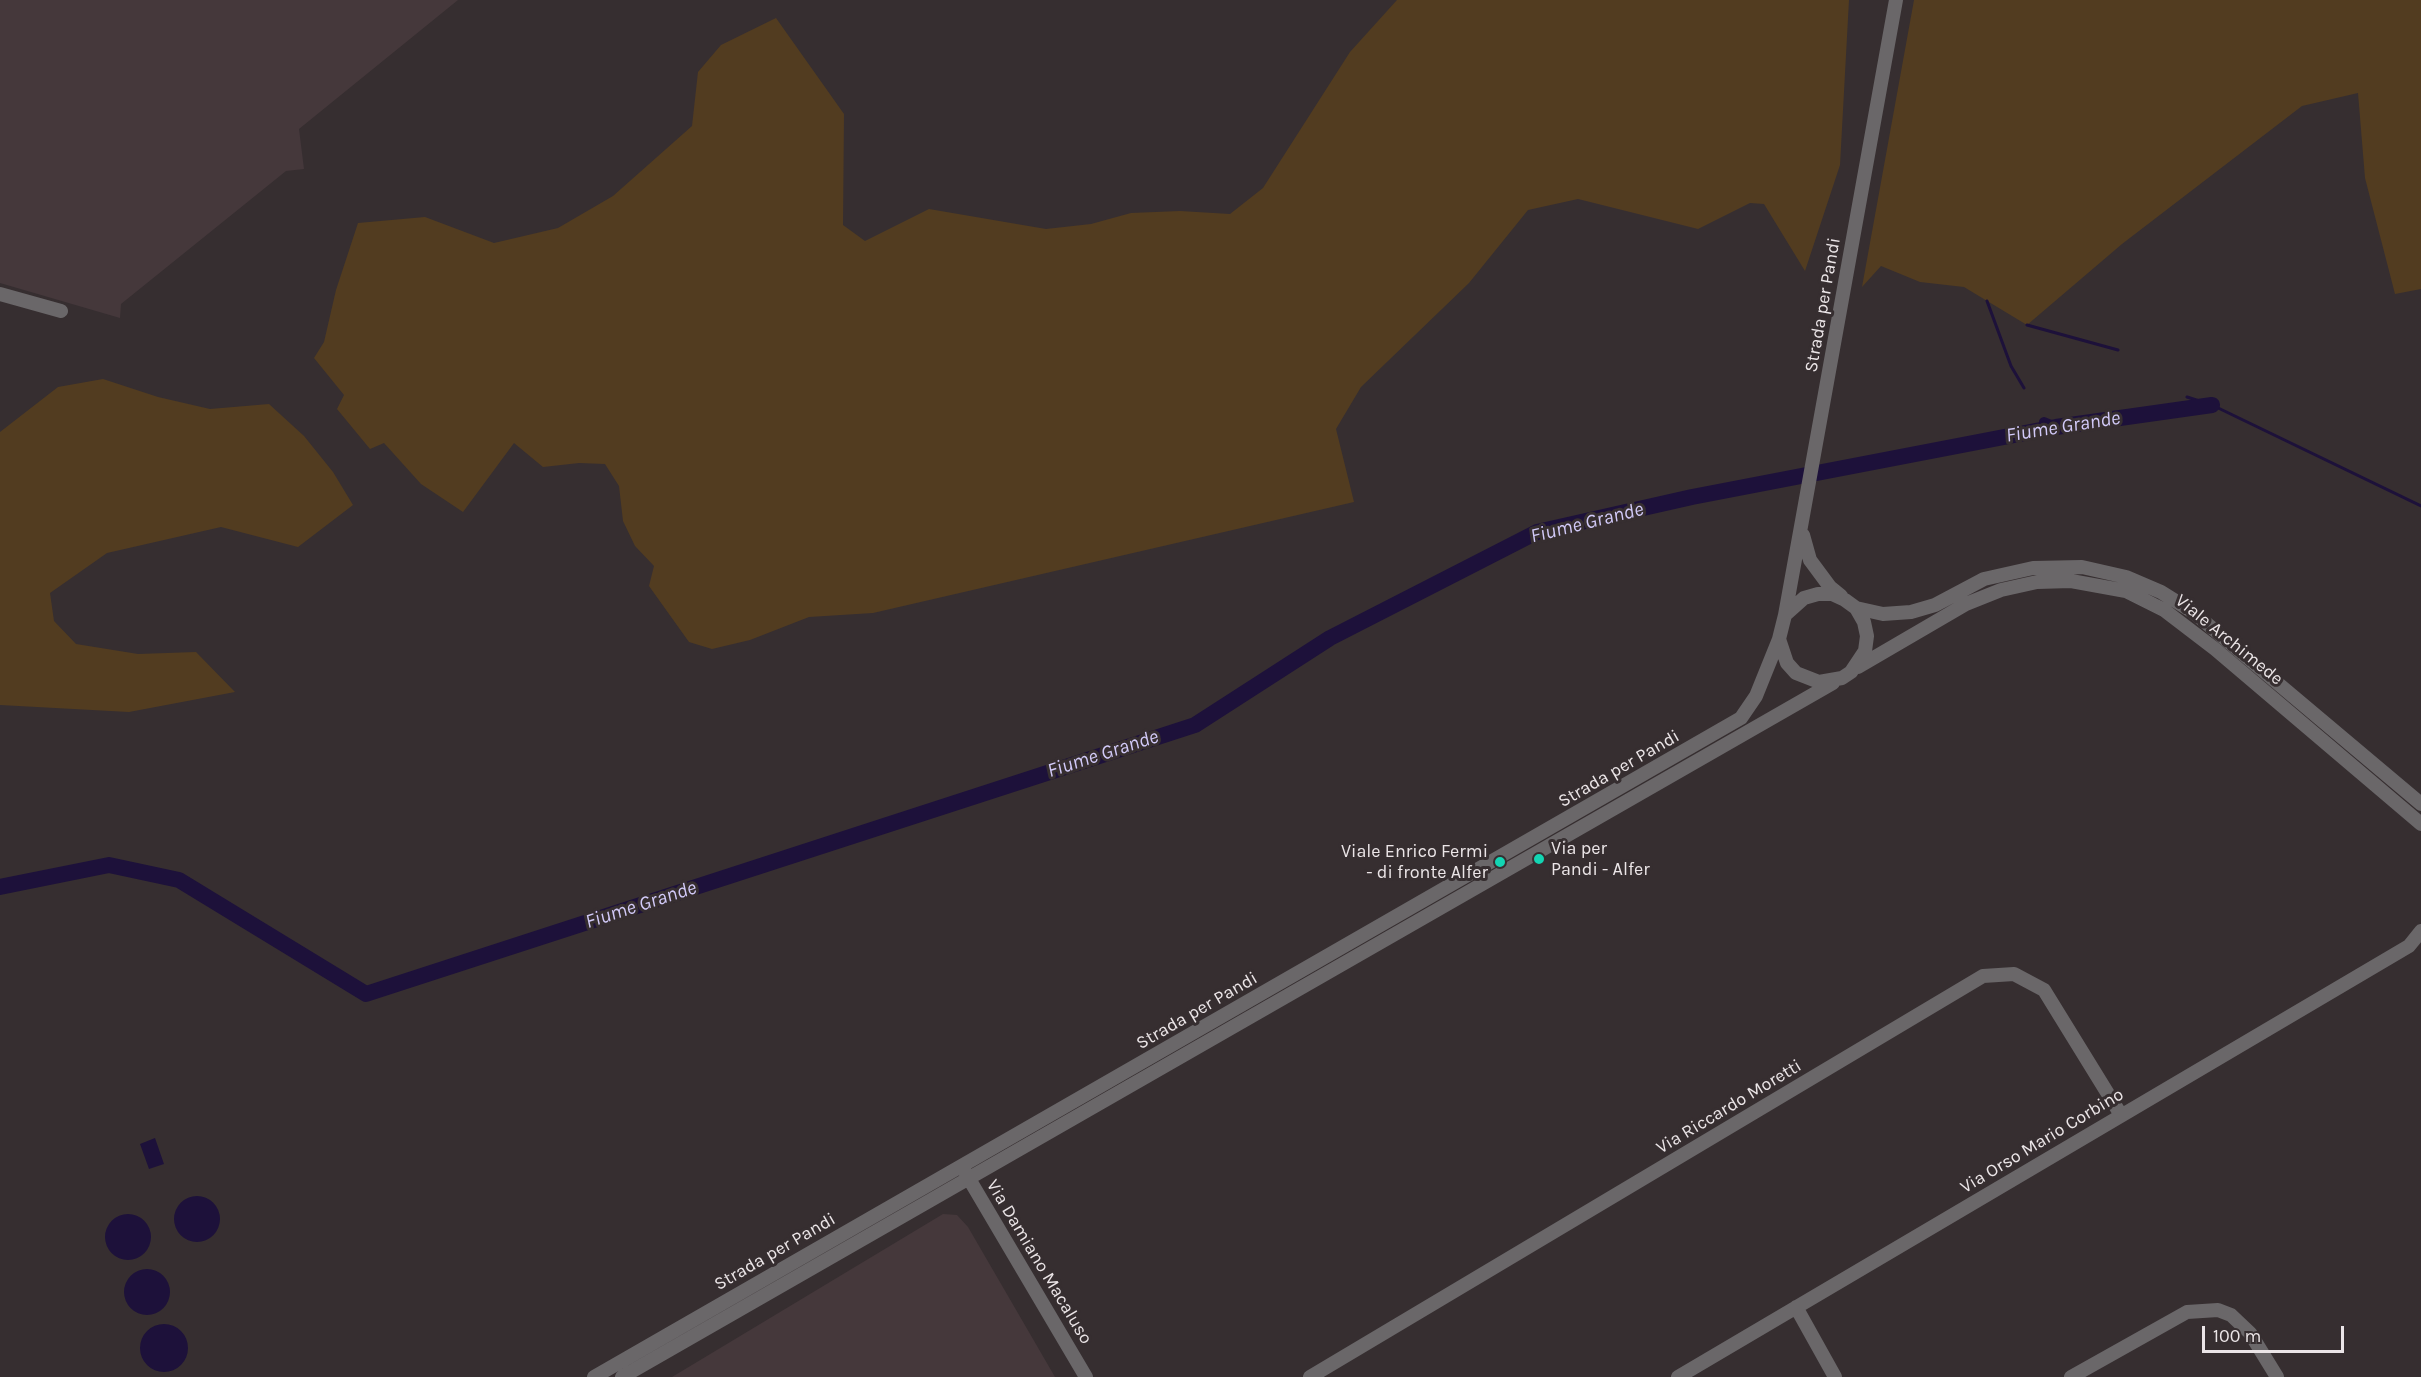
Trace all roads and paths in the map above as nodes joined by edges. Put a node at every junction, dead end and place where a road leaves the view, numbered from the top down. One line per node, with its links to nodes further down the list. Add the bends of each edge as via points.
1 (1896, 0): 4 (street, Strada per Pandi)
2 (0, 294): 3 (street)
3 (61, 311)
4 (1802, 527): 5 (street, via 1810,560 1830,586); 6 (street, Strada per Pandi)
5 (1851, 604): 6 (street, via 1832,594 1818,594 1804,597); 8 (street, via 1864,622 1867,636 1865,651); 9 (street, Viale Archimede, via 1882,614 1911,612 1935,605 1984,579 2033,568 2082,567 2126,577 2193,612)
6 (1785, 615): 7 (street, Strada per Pandi)
7 (1779, 639): 8 (street, via 1787,663 1796,673 1819,682); 15 (street, Strada per Pandi, via 1751,707 1741,718)
8 (1847, 675): 10 (street, Viale Archimede, via 1966,604 2001,590 2055,582 2109,586 2146,600 2183,623); 16 (street, Strada per Pandi)
9 (2421, 804)
10 (2417, 821): 11 (street)
11 (2421, 831)
12 (2421, 931): 13 (street, Via Orso Mario Corbino)
13 (2415, 944): 14 (street, Via Orso Mario Corbino)
14 (2121, 1115): 17 (street, Via Orso Mario Corbino); 21 (street, Via Riccardo Moretti, via 2044,990 2014,974 1983,976)
15 (961, 1166): 16 (street, Via Damiano Macaluso); 18 (street, Strada per Pandi)
16 (969, 1180): 19 (street, Strada per Pandi); 20 (street, Via Damiano Macaluso)
17 (1796, 1307): 22 (street, Via Orso Mario Corbino); 23 (street)
18 (594, 1377)
19 (622, 1377)
20 (1086, 1377)
21 (1310, 1377)
22 (1678, 1377)
23 (1835, 1377)
24 (2072, 1377): 25 (street, via 2187,1312 2218,1310 2231,1315 2250,1333)
25 (2277, 1377)

